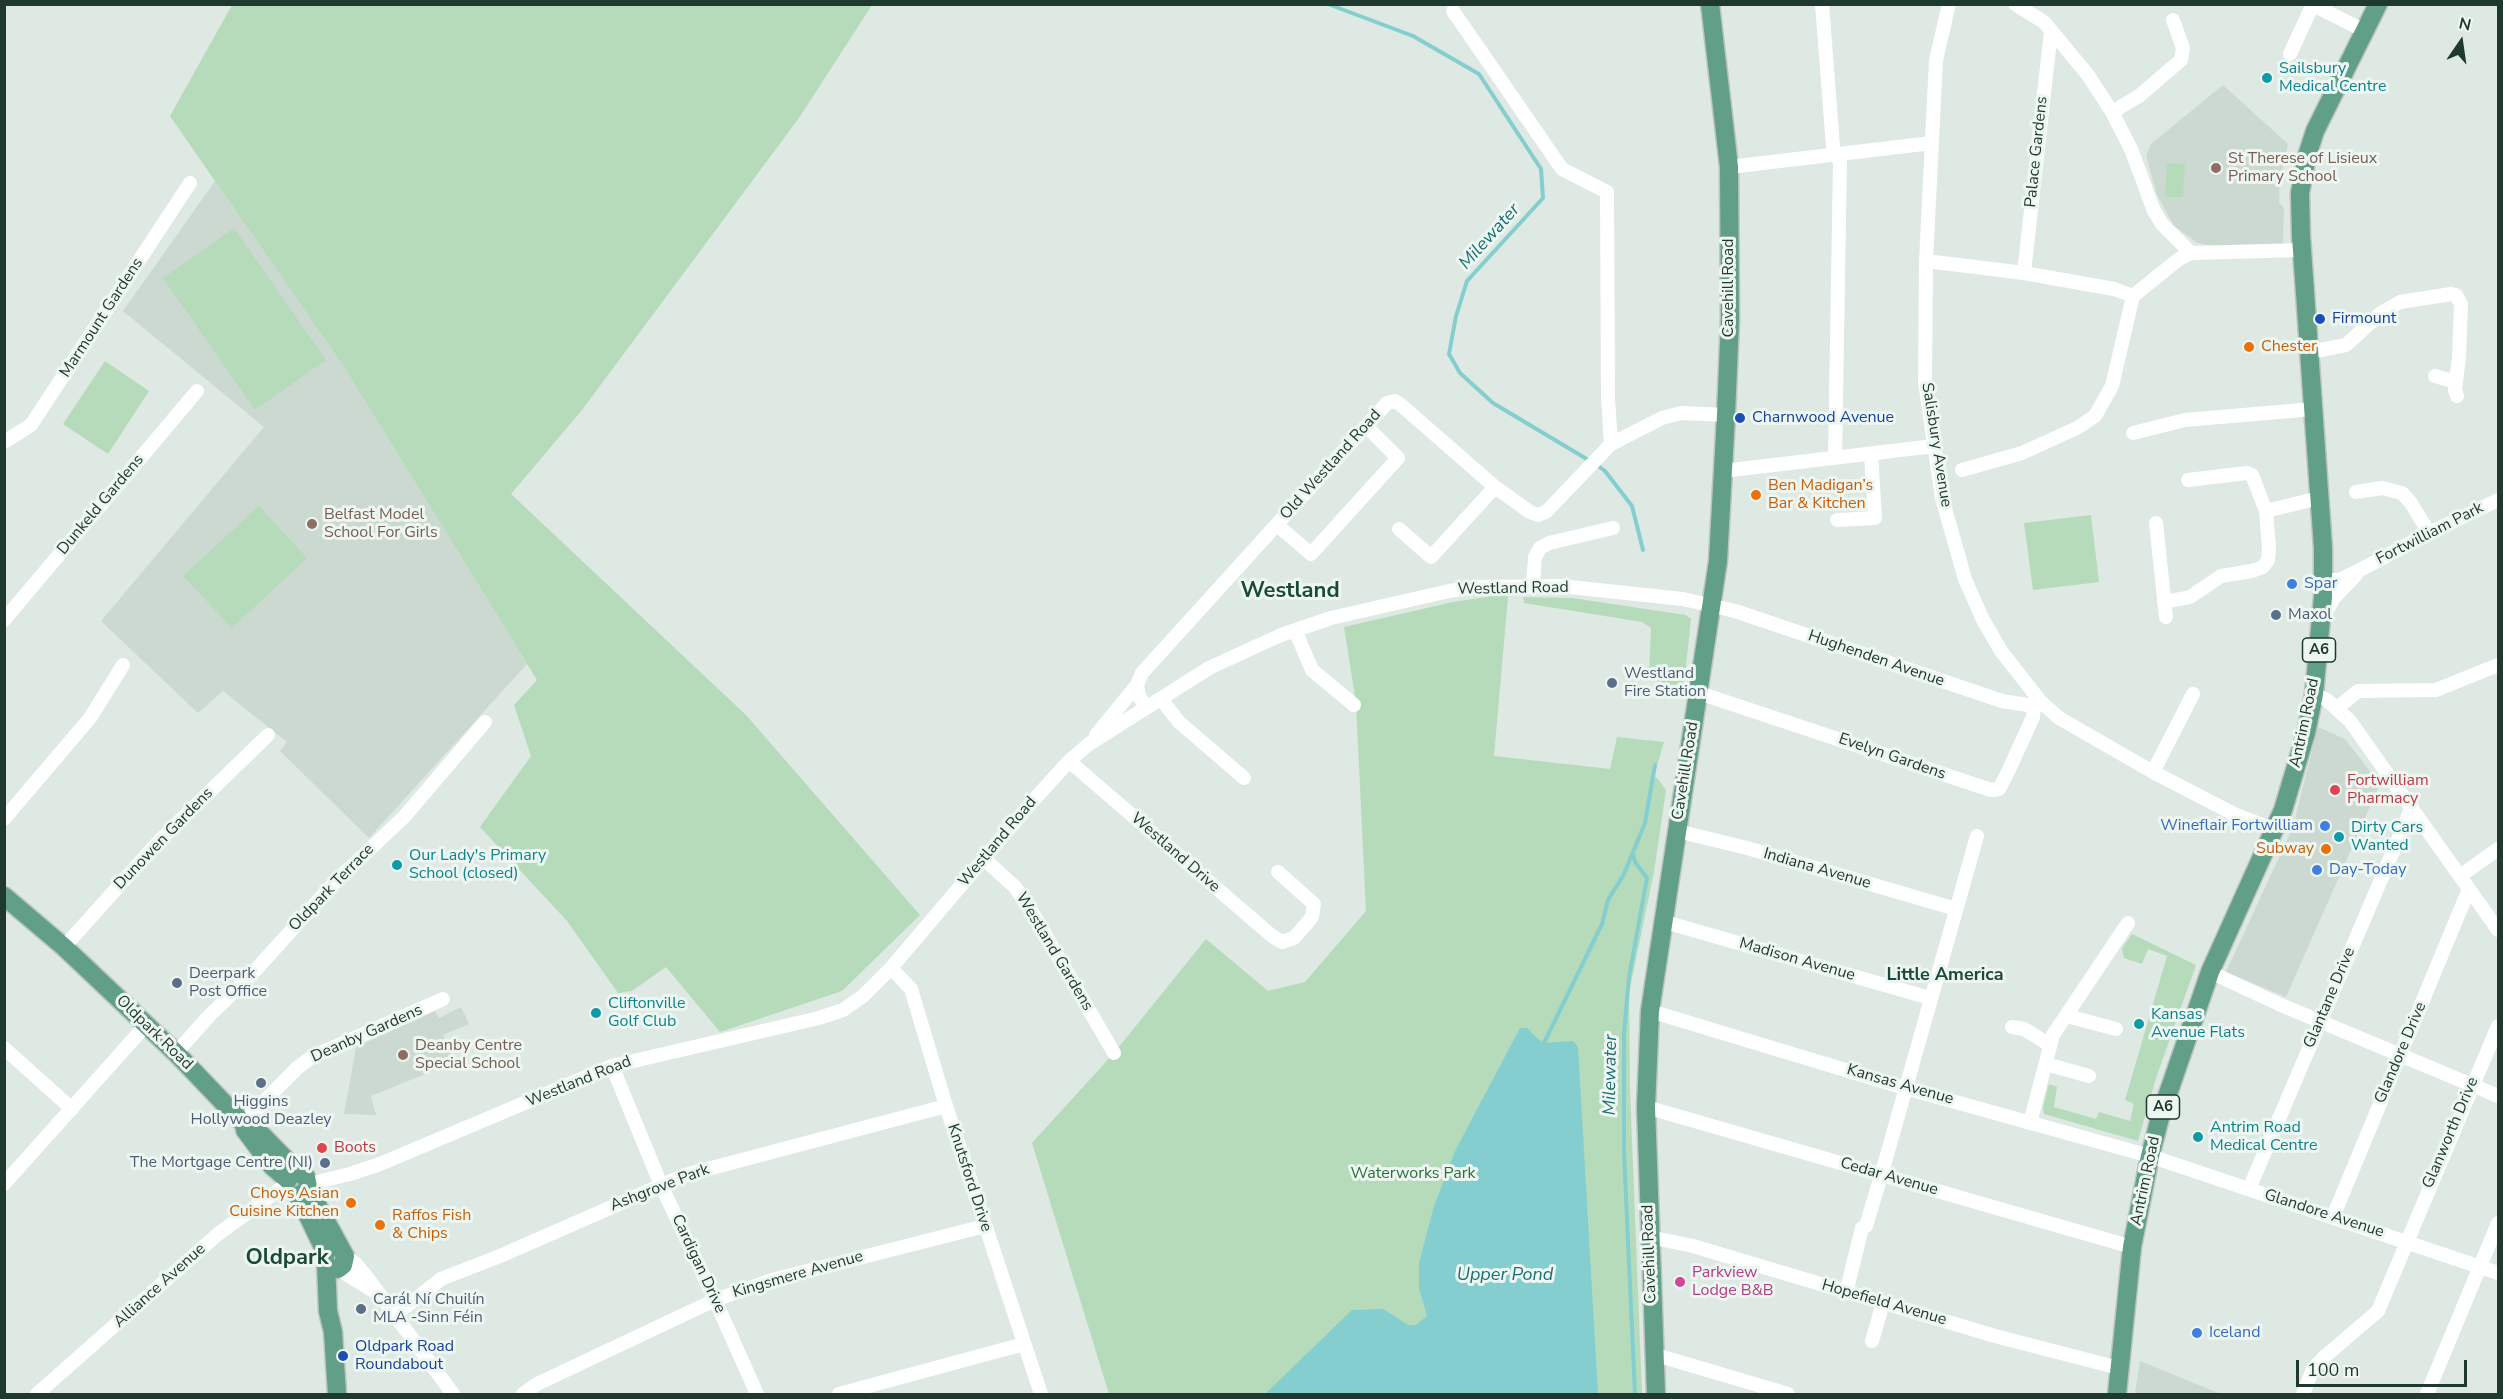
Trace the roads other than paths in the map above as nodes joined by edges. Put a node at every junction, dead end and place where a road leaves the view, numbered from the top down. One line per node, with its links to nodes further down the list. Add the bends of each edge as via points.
1 (1710, 4): 15 (main road, Cavehill Road)
2 (1822, 4): 14 (street)
3 (1949, 4): 13 (street, Salisbury Avenue, via 1936,60)
4 (2015, 4): 9 (street)
5 (2378, 4): 10 (main road, Antrim Road / A6)
6 (2312, 5): 10 (street); 11 (street)
7 (1453, 11): 32 (street, via 1562,169 1608,192)
8 (2173, 20): 12 (street, via 2183,48 2181,60 2139,96)
9 (2051, 31): 12 (street, via 2088,75); 20 (street, Palace Gardens)
10 (2365, 31): 17 (main road, Antrim Road / A6, via 2310,145 2300,193)
11 (2290, 54)
12 (2112, 112): 18 (street, via 2131,149 2154,211)
13 (1932, 143): 14 (street); 19 (street, Salisbury Avenue)
14 (1835, 155): 15 (street); 35 (street, via 1840,161)
15 (1729, 167): 28 (main road, Cavehill Road)
16 (190, 183): 31 (street, Marmount Gardens, via 31,424)
17 (2302, 250): 18 (street); 22 (main road, Antrim Road / A6)
18 (2191, 253): 21 (street)
19 (1926, 261): 20 (street); 33 (street, Salisbury Avenue, via 1925,382)
20 (2024, 273): 21 (street, via 2114,289)
21 (2133, 297): 36 (street, via 2112,386 2095,416 2022,453)
22 (2309, 352): 24 (street, via 2346,345 2381,313 2400,302 2451,294 2461,304); 27 (main road, Antrim Road / A6)
23 (2435, 376): 24 (street)
24 (2456, 382): 26 (street)
25 (197, 391): 56 (street, Dunkeld Gardens)
26 (2457, 396)
27 (2313, 409): 30 (street, via 2185,420); 41 (main road, Antrim Road / A6)
28 (1726, 415): 32 (street, Old Westland Road, via 1681,413 1662,418); 37 (main road, Cavehill Road)
29 (1366, 426): 39 (street, Old Westland Road, via 1387,403 1395,401); 46 (street, Old Westland Road); 46 (street, via 1398,458 1367,493 1311,554)
30 (2133, 433)
31 (4, 442)
32 (1611, 444): 39 (street, Old Westland Road, via 1546,512 1538,515)
33 (1934, 446): 34 (street); 66 (street, Salisbury Avenue, via 1942,498 1965,579 2001,651)
34 (1871, 454): 35 (street); 44 (street, via 1875,518)
35 (1835, 458): 37 (street)
36 (1962, 470)
37 (1723, 471): 54 (main road, Cavehill Road, via 1718,561)
38 (2188, 480): 43 (street, via 2247,473 2252,475)
39 (1495, 487): 48 (street, via 1431,557)
40 (2356, 492): 49 (street, via 2382,488 2402,493)
41 (2319, 498): 43 (street); 51 (main road, Antrim Road / A6)
42 (2499, 500): 49 (street, Fortwilliam Park)
43 (2266, 511): 53 (street, via 2269,548 2263,567 2221,576 2190,597)
44 (1837, 520)
45 (2156, 523): 53 (street)
46 (1277, 525): 61 (street, Old Westland Road, via 1142,673)
47 (1613, 528): 52 (street, via 1540,548 1535,557)
48 (1399, 529)
49 (2429, 533): 50 (street, Fortwilliam Park)
50 (2362, 569): 51 (street, Fortwilliam Park, via 2339,580); 57 (street, Fortwilliam Park, via 2333,599)
51 (2323, 580): 57 (main road, Antrim Road / A6)
52 (1533, 586): 54 (street, Westland Road, via 1683,599); 58 (street, Westland Road, via 1449,591 1330,618)
53 (2164, 602): 55 (street)
54 (1710, 606): 62 (main road, Cavehill Road); 66 (street, Hughenden Avenue, via 2002,701)
55 (2166, 617)
56 (4, 620)
57 (2321, 624): 64 (main road, Antrim Road / A6)
58 (1295, 630): 65 (street, Westland Road, via 1209,668); 67 (street, via 1312,670)
59 (123, 665): 77 (street, via 90,717)
60 (2499, 665): 69 (street, via 2436,690 2358,691)
61 (1137, 685): 68 (street); 72 (street, Old Westland Road)
62 (1699, 693): 66 (street, Evelyn Gardens, via 1991,790 1999,789); 79 (main road, Cavehill Road)
63 (2193, 694): 74 (street)
64 (2314, 694): 69 (street); 78 (main road, Antrim Road / A6, via 2296,768)
65 (1161, 699): 68 (street, Westland Road); 75 (street, via 1179,722)
66 (2038, 704): 74 (street, Salisbury Avenue)
67 (1354, 705)
68 (1146, 707): 72 (street, Westland Road)
69 (2337, 708): 76 (street)
70 (485, 722): 105 (street, Oldpark Terrace, via 404,817 334,882)
71 (268, 735): 91 (street, Dunowen Gardens, via 161,839)
72 (1089, 744): 73 (street, Westland Road)
73 (1069, 761): 82 (street, Westland Road); 83 (street, Westland Drive, via 1282,942 1294,938 1312,916 1314,904)
74 (2153, 772): 78 (street, Salisbury Avenue)
75 (1244, 778)
76 (2412, 807): 84 (street); 98 (street, Glantane Drive)
77 (4, 819)
78 (2275, 830): 93 (main road, Antrim Road / A6)
79 (1677, 831): 87 (street, Indiana Avenue); 88 (main road, Cavehill Road)
80 (1977, 836): 87 (street)
81 (2499, 849): 84 (street)
82 (984, 859): 92 (street, Westland Road); 106 (street, Westland Gardens, via 1015,887)
83 (1278, 872)
84 (2460, 876): 85 (street)
85 (2469, 889): 90 (street); 107 (street, Glandore Drive)
86 (4, 896): 91 (main road, Oldpark Road)
87 (1956, 909): 94 (street)
88 (1665, 922): 94 (street, Madison Avenue); 96 (main road, Cavehill Road)
89 (2128, 923): 97 (street)
90 (2499, 930)
91 (64, 947): 99 (main road, Oldpark Road)
92 (891, 968): 109 (street, Westland Road, via 843,1010); 114 (street, Knutsford Drive, via 911,989)
93 (2210, 972): 98 (street); 119 (main road, Antrim Road / A6, via 2172,1076)
94 (1930, 998): 112 (street)
95 (443, 999): 117 (street, Deanby Gardens, via 312,1057)
96 (1650, 1011): 112 (street, Kansas Avenue); 115 (main road, Cavehill Road)
97 (2067, 1016): 102 (street); 103 (street)
98 (2320, 1021): 107 (street); 124 (street, Glantane Drive)
99 (146, 1024): 105 (main road, Oldpark Road); 116 (street)
100 (2499, 1026): 111 (street, Glanworth Drive)
101 (2012, 1028): 103 (street, via 2024,1029)
102 (2116, 1029)
103 (2050, 1045): 108 (street)
104 (4, 1048): 116 (street)
105 (176, 1053): 117 (main road, Oldpark Road)
106 (1114, 1053)
107 (2400, 1055): 111 (street); 125 (street, Glandore Drive)
108 (2046, 1064): 110 (street); 118 (street)
109 (612, 1066): 122 (street, Westland Road, via 380,1164); 123 (street, Cardigan Drive)
110 (2089, 1076)
111 (2472, 1085): 113 (street); 129 (street, Glanworth Drive)
112 (1905, 1088): 118 (street, Kansas Avenue); 120 (street)
113 (2499, 1096)
114 (946, 1106): 123 (street, Ashgrove Park); 127 (street, Knutsford Drive)
115 (1646, 1107): 120 (street, Cedar Avenue); 128 (main road, Cavehill Road)
116 (72, 1109): 121 (street)
117 (243, 1123): 122 (main road, Oldpark Road, via 262,1135)
118 (2030, 1123): 119 (street, Kansas Avenue)
119 (2150, 1156): 124 (street, Glandore Avenue); 130 (main road, Antrim Road / A6)
120 (1881, 1176): 130 (street, Cedar Avenue); 134 (street, via 1866,1226 1862,1228)
121 (4, 1184)
122 (298, 1185): 131 (main road, Oldpark Road, via 315,1201); 143 (street, Alliance Avenue, via 218,1234)
123 (661, 1185): 135 (street, Cardigan Drive); 137 (street, Ashgrove Park, via 441,1279)
124 (2250, 1189): 125 (street, Glandore Avenue)
125 (2333, 1217): 129 (street, Glandore Avenue)
126 (2499, 1223): 132 (street)
127 (985, 1226): 135 (street, Kingsmere Avenue, via 772,1280); 139 (street, Knutsford Drive)
128 (1649, 1237): 134 (street, Hopefield Avenue, via 1693,1246); 140 (main road, Cavehill Road)
129 (2406, 1241): 132 (street, Glandore Avenue); 153 (street, Glanworth Drive, via 2378,1311 2322,1358)
130 (2132, 1247): 141 (main road, Antrim Road / A6)
131 (335, 1258): 137 (street, via 356,1263); 144 (main road, via 333,1332)
132 (2480, 1267): 133 (street, Glandore Avenue); 142 (street)
133 (2499, 1273)
134 (1846, 1293): 136 (street, Hopefield Avenue)
135 (715, 1300): 146 (street, Kingsmere Avenue, via 537,1384); 147 (street, Cardigan Drive)
136 (1883, 1303): 138 (street); 141 (street, Hopefield Avenue)
137 (394, 1316): 145 (street)
138 (1872, 1341)
139 (1024, 1344): 148 (street); 149 (street, Knutsford Drive)
140 (1653, 1353): 150 (main road, Cavehill Road); 151 (street)
141 (2119, 1368): 152 (main road, Antrim Road / A6)
142 (2427, 1394)
143 (37, 1395)
144 (338, 1395)
145 (453, 1395)
146 (523, 1395)
147 (757, 1395)
148 (839, 1395)
149 (1041, 1395)
150 (1656, 1395)
151 (1788, 1395)
152 (2117, 1395)
153 (2303, 1395)

